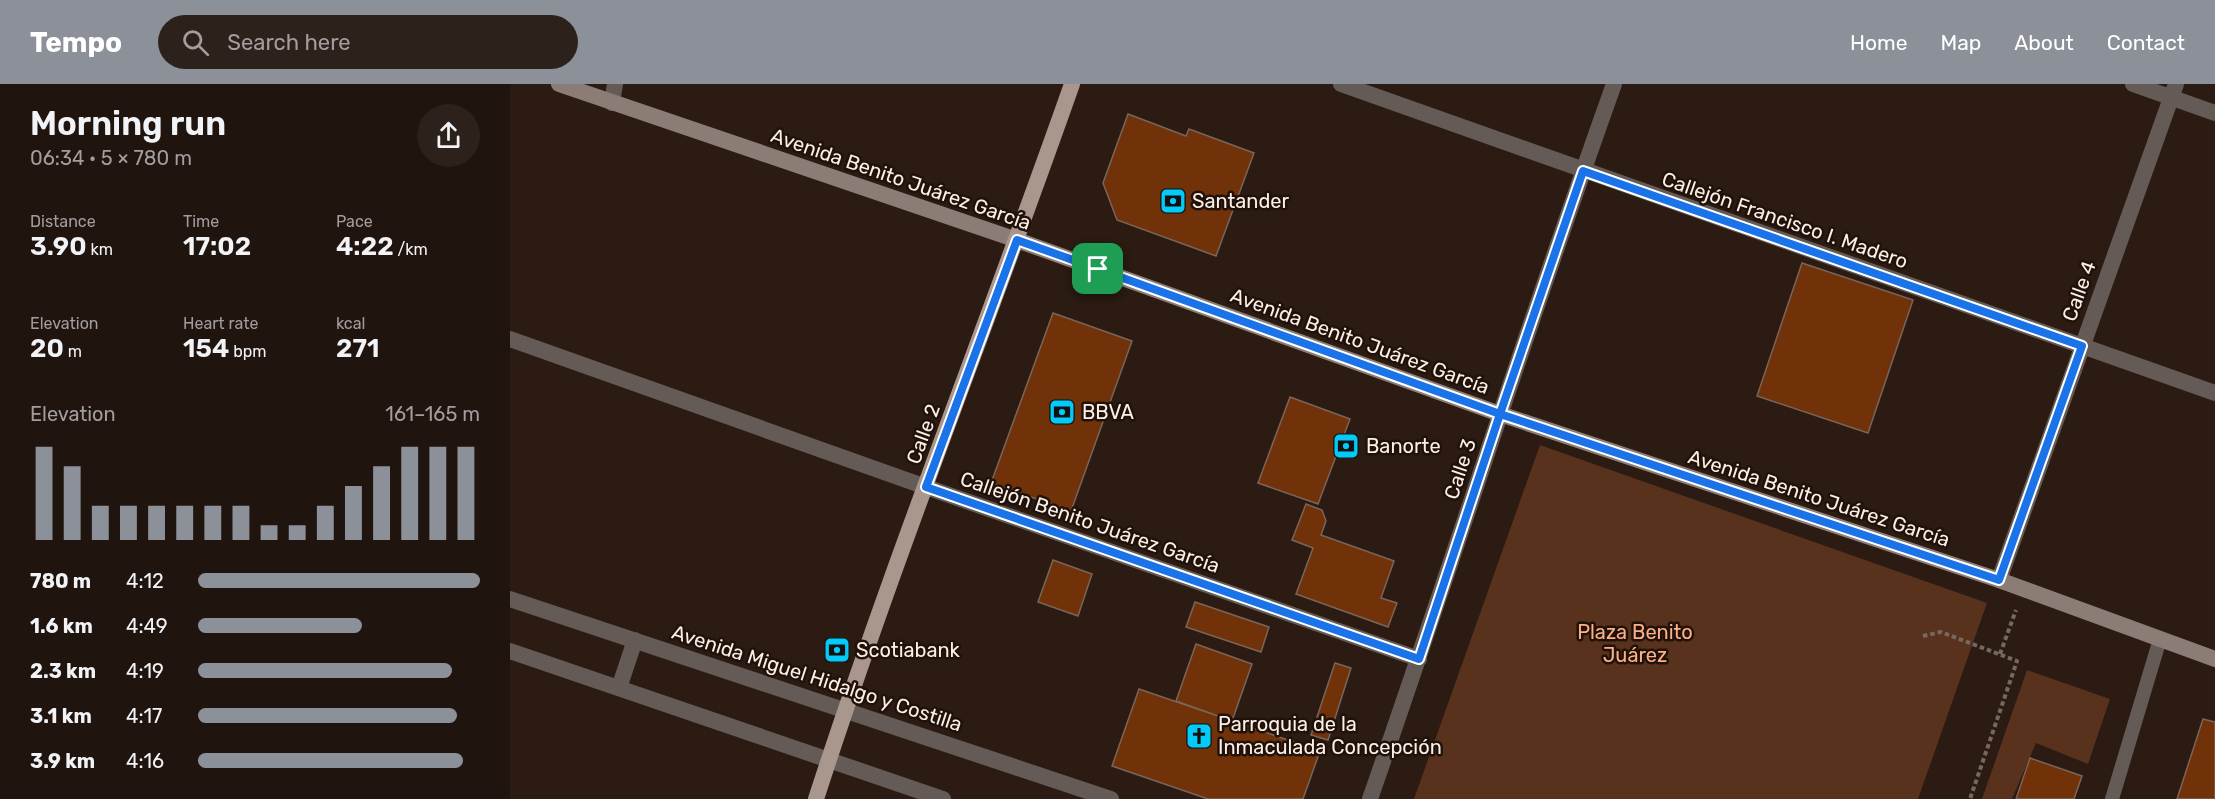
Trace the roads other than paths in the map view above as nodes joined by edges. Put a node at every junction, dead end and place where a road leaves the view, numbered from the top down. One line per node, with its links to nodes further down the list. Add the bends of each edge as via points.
1 (559, 84): 8 (main road, Avenida Benito Juárez García)
2 (615, 84): 8 (street)
3 (1072, 84): 11 (main road, Calle 2)
4 (1341, 84): 10 (street, Callejón Francisco I. Madero)
5 (1614, 84): 10 (street, Calle 3)
6 (2133, 84): 7 (street)
7 (2174, 91): 9 (street); 13 (street, Calle 4)
8 (612, 103): 11 (main road, Avenida Benito Juárez García)
9 (2215, 113)
10 (1583, 171): 13 (street, Callejón Francisco I. Madero); 15 (street, Calle 3)
11 (1017, 240): 15 (main road, Avenida Benito Juárez García); 16 (main road, Calle 2)
12 (510, 339): 16 (street, Callejón Benito Juárez García)
13 (2082, 346): 14 (street, Callejón Francisco I. Madero); 17 (street, Calle 4)
14 (2215, 393)
15 (1500, 414): 17 (main road, Avenida Benito Juárez García); 22 (street, Calle 3)
16 (926, 487): 22 (street, Callejón Benito Juárez García); 25 (main road, Calle 2)
17 (1999, 580): 19 (main road, Avenida Benito Juárez García)
18 (510, 599): 20 (street, Avenida Miguel Hidalgo y Costilla)
19 (2160, 639): 23 (main road, Avenida Benito Juárez García); 31 (lane)
20 (635, 640): 24 (street); 25 (street, Avenida Miguel Hidalgo y Costilla)
21 (510, 651): 24 (street)
22 (1419, 659): 30 (street, Calle 3)
23 (2215, 659)
24 (619, 688): 26 (street)
25 (846, 710): 26 (main road, Calle 2); 29 (street, Avenida Miguel Hidalgo y Costilla)
26 (829, 759): 27 (main road, Calle 2); 28 (street)
27 (816, 799)
28 (943, 799)
29 (1111, 799)
30 (1370, 799)
31 (2112, 799)

